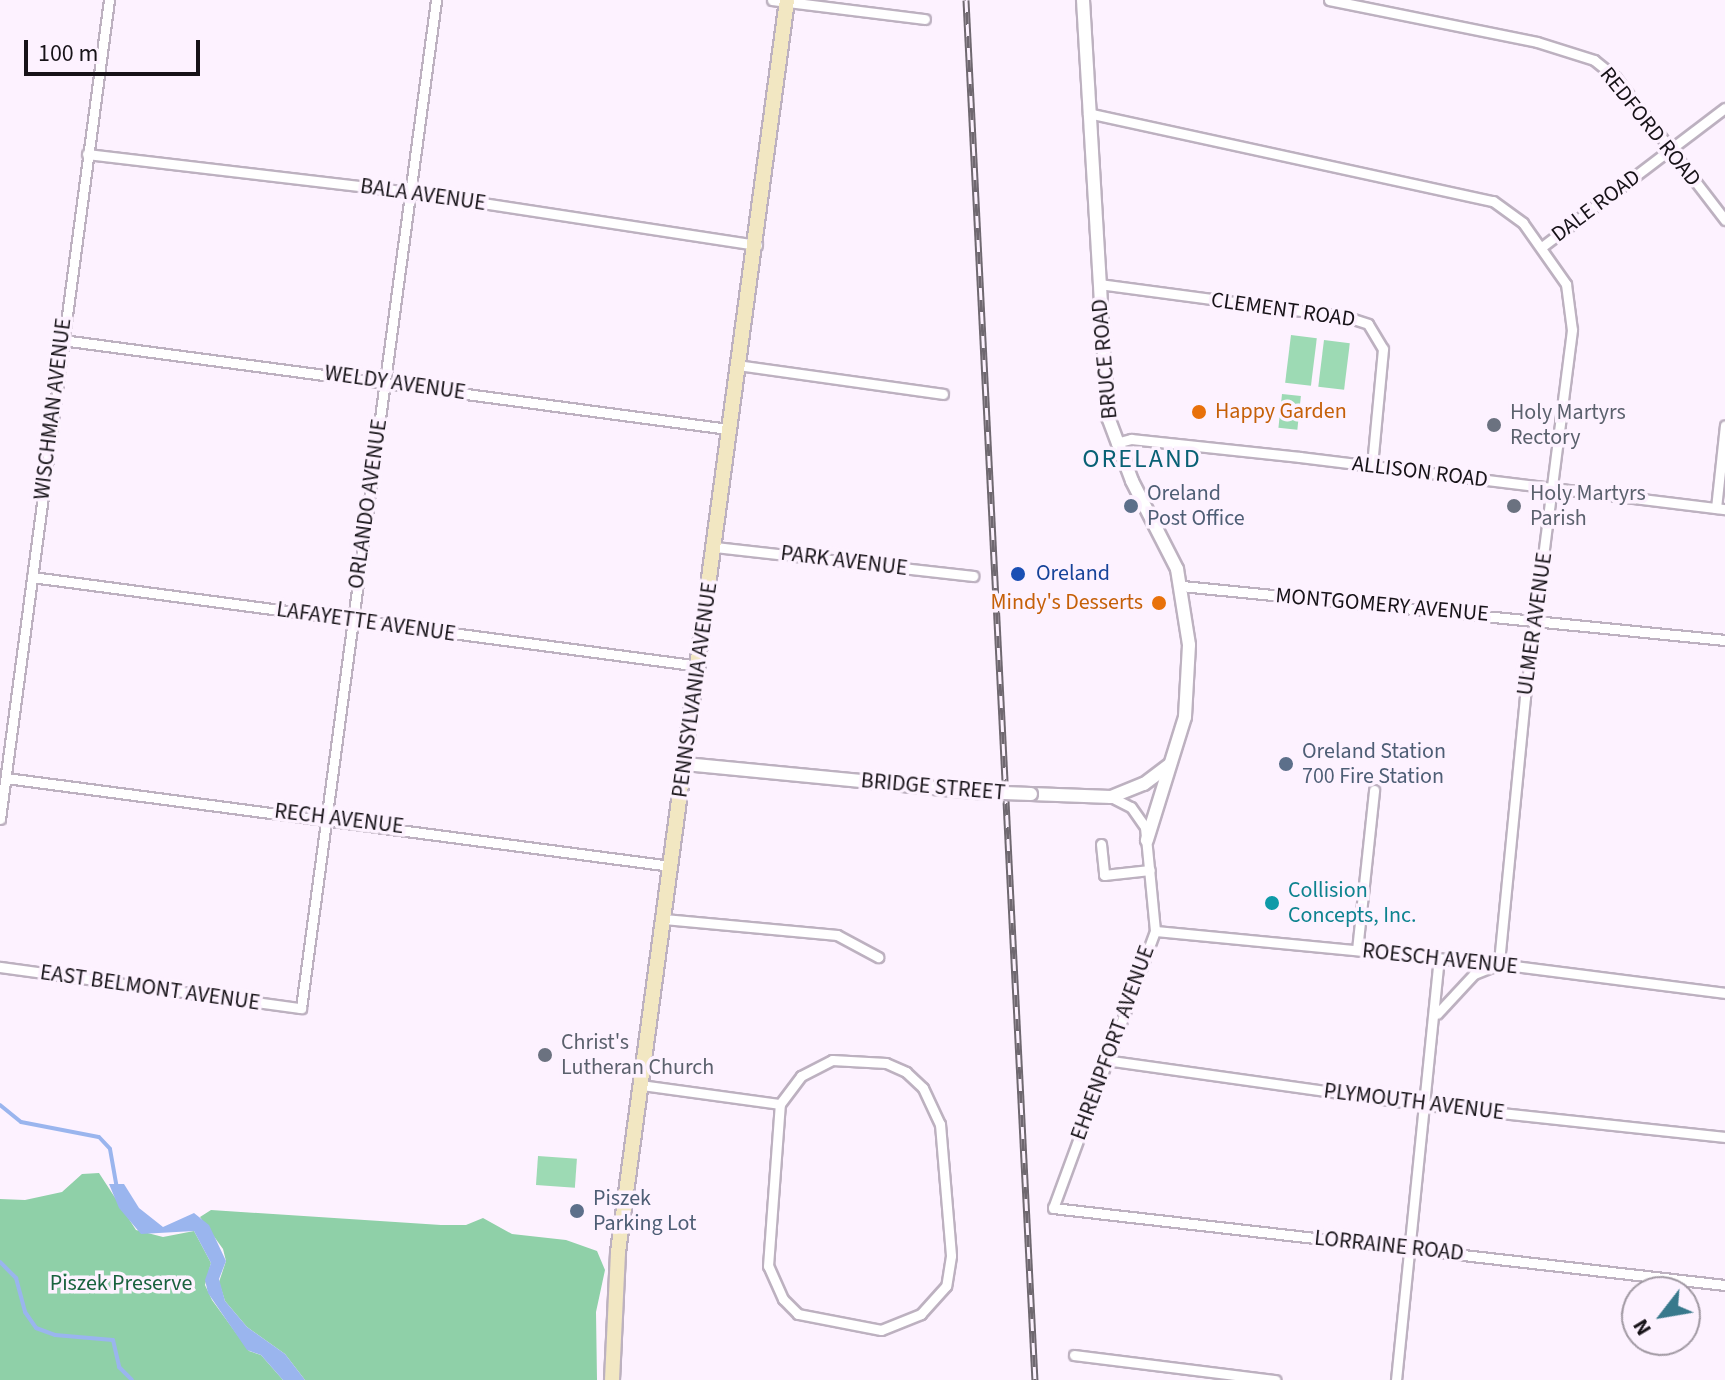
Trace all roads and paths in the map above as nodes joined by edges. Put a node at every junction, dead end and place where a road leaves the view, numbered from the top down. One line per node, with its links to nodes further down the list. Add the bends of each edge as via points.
1 (109, 0): 10 (street, WISCHMAN AVENUE)
2 (436, 0): 11 (street, ORLANDO AVENUE)
3 (1083, 0): 8 (street, BRUCE ROAD)
4 (1329, 0): 9 (street, REDFORD ROAD, via 1583,54 1616,78)
5 (782, 1): 6 (street); 13 (main road, PENNSYLVANIA AVENUE)
6 (925, 19)
7 (1725, 108): 9 (street, DALE ROAD)
8 (1088, 113): 14 (street, ULMER AVENUE, via 1477,196 1510,211); 15 (street, BRUCE ROAD)
9 (1671, 150): 12 (street, REDFORD ROAD); 14 (street, DALE ROAD)
10 (87, 154): 11 (street, BALA AVENUE); 16 (street, WISCHMAN AVENUE)
11 (410, 192): 13 (street, BALA AVENUE); 18 (street, ORLANDO AVENUE)
12 (1725, 220)
13 (757, 245): 17 (main road, PENNSYLVANIA AVENUE)
14 (1543, 246): 24 (street, ULMER AVENUE, via 1566,284 1572,317)
15 (1099, 284): 22 (street, BRUCE ROAD, via 1105,403); 23 (street, CLEMENT ROAD, via 1368,324 1383,349)
16 (62, 340): 18 (street, WELDY AVENUE); 28 (street, WISCHMAN AVENUE)
17 (737, 365): 19 (street); 21 (main road, PENNSYLVANIA AVENUE)
18 (384, 381): 21 (street, WELDY AVENUE); 31 (street, ORLANDO AVENUE)
19 (943, 394)
20 (1725, 425): 25 (street)
21 (728, 429): 26 (main road, PENNSYLVANIA AVENUE)
22 (1116, 443): 23 (street, ALLISON ROAD, via 1131,439); 29 (street, BRUCE ROAD)
23 (1372, 465): 24 (street, ALLISON ROAD)
24 (1553, 489): 25 (street, ALLISON ROAD); 30 (street, ULMER AVENUE)
25 (1720, 508)
26 (715, 547): 27 (street, PARK AVENUE); 33 (main road, PENNSYLVANIA AVENUE)
27 (973, 576)
28 (32, 577): 31 (street, LAFAYETTE AVENUE); 36 (street, WISCHMAN AVENUE)
29 (1182, 586): 30 (street, MONTGOMERY AVENUE); 34 (street, BRUCE ROAD, via 1189,690)
30 (1536, 620): 32 (street, MONTGOMERY AVENUE); 50 (street, ULMER AVENUE)
31 (352, 621): 33 (street, LAFAYETTE AVENUE); 39 (street, ORLANDO AVENUE)
32 (1725, 640)
33 (700, 666): 35 (main road, PENNSYLVANIA AVENUE)
34 (1171, 763): 38 (street, BRIDGE STREET, via 1144,784); 41 (street, BRUCE ROAD)
35 (685, 764): 38 (street, BRIDGE STREET, bridge, via 978,792); 43 (main road, PENNSYLVANIA AVENUE)
36 (6, 778): 39 (street, RECH AVENUE); 40 (street, WISCHMAN AVENUE)
37 (1374, 790): 47 (street)
38 (1111, 797): 41 (street, EHRENPFORT AVENUE, via 1136,812)
39 (323, 817): 43 (street, RECH AVENUE); 53 (street, ORLANDO AVENUE)
40 (0, 819)
41 (1147, 840): 44 (street, EHRENPFORT AVENUE)
42 (1101, 844): 44 (street, via 1104,875)
43 (671, 866): 45 (main road, PENNSYLVANIA AVENUE)
44 (1150, 870): 46 (street, EHRENPFORT AVENUE)
45 (664, 919): 48 (street, via 837,935); 56 (main road, PENNSYLVANIA AVENUE)
46 (1155, 931): 47 (street, ROESCH AVENUE); 55 (street, EHRENPFORT AVENUE)
47 (1357, 950): 49 (street, ROESCH AVENUE)
48 (878, 957)
49 (1439, 959): 50 (street, ROESCH AVENUE); 54 (street)
50 (1499, 964): 52 (street, ROESCH AVENUE); 54 (street, via 1474,974)
51 (0, 967): 53 (street, EAST BELMONT AVENUE)
52 (1725, 993)
53 (301, 1008)
54 (1437, 1014): 58 (street)
55 (1105, 1060): 58 (street, PLYMOUTH AVENUE); 60 (street, EHRENPFORT AVENUE)
56 (641, 1085): 57 (street); 64 (main road, PENNSYLVANIA AVENUE, via 614,1286)
57 (780, 1104): 57 (street, via 767,1249 771,1277 783,1299 806,1318 881,1330 921,1314 946,1286 951,1256 940,1124 923,1088 886,1063 832,1060 801,1076)
58 (1426, 1105): 59 (street, PLYMOUTH AVENUE); 61 (street)
59 (1725, 1137)
60 (1053, 1208): 61 (street, LORRAINE ROAD)
61 (1408, 1248): 62 (street, LORRAINE ROAD); 66 (street)
62 (1725, 1285)
63 (1074, 1355): 65 (street)
64 (612, 1380)
65 (1275, 1380)
66 (1396, 1380)

